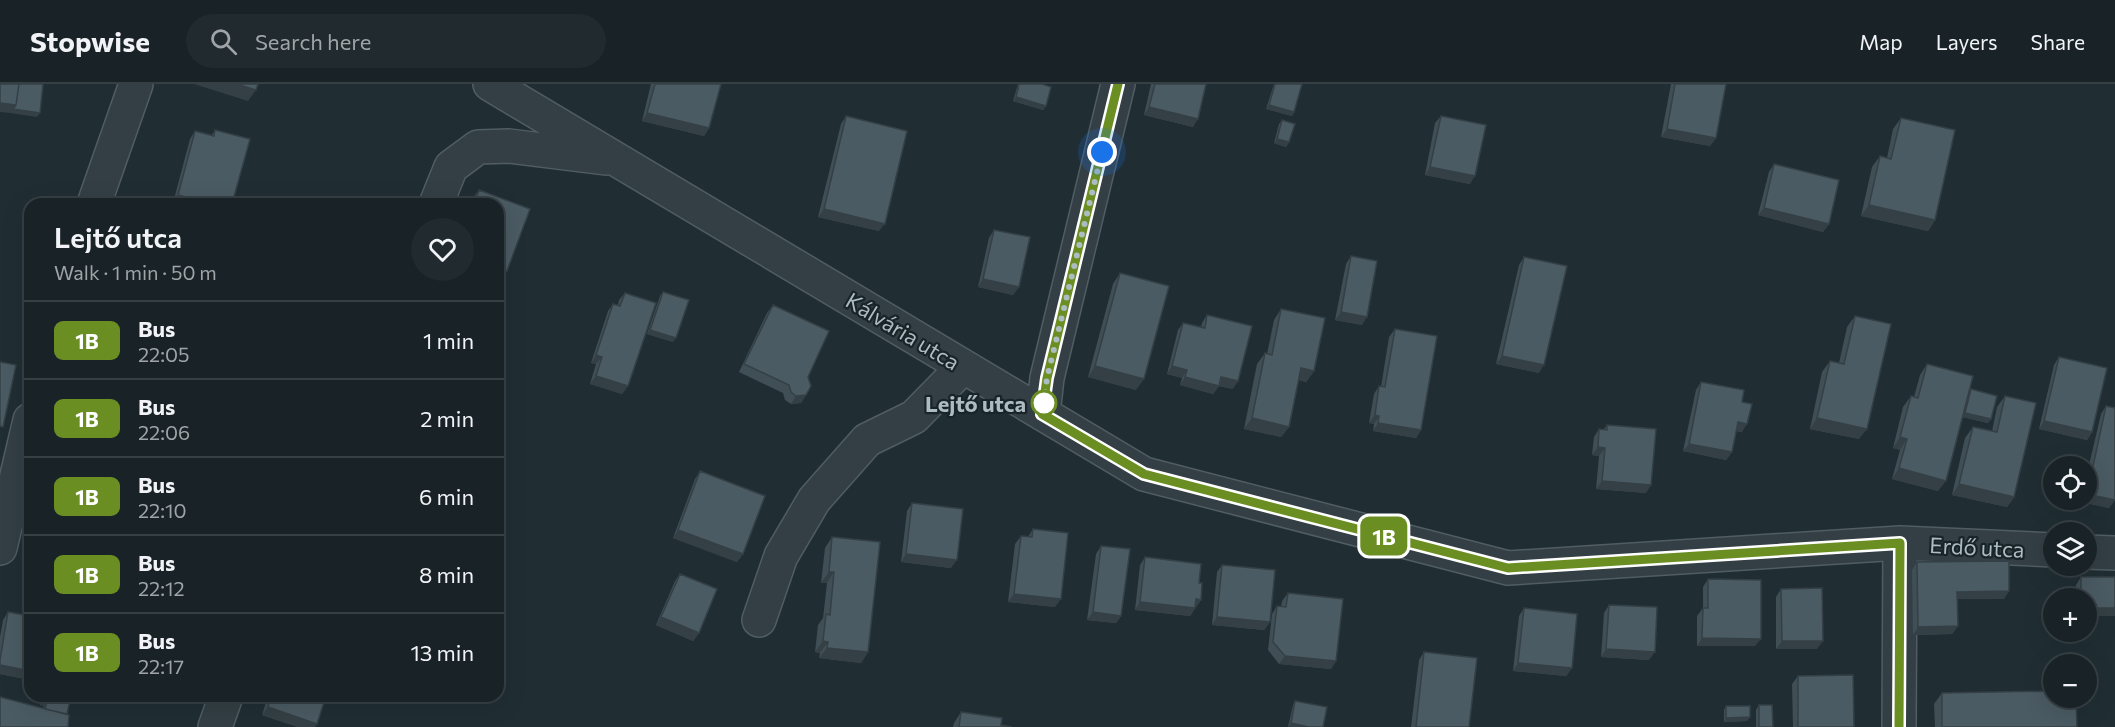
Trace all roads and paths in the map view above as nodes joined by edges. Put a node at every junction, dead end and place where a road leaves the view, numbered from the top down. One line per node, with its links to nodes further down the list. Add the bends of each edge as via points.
1 (136, 84): 5 (street)
2 (490, 84): 4 (street, Kálvária utca)
3 (1118, 84): 8 (street, via 1047,378)
4 (619, 160): 6 (street, Kálvária utca, via 509,146 478,147 451,167); 7 (street, Kálvária utca)
5 (96, 198)
6 (438, 198)
7 (963, 368): 8 (street, Kálvária utca); 15 (street, via 914,417 867,440 814,500 781,556)
8 (1042, 414): 10 (street, Kálvária utca, via 1144,474 1508,568)
9 (24, 446): 11 (street)
10 (1900, 543): 12 (street, Erdő utca); 18 (street)
11 (0, 548)
12 (2043, 550)
13 (2097, 552): 14 (street)
14 (2115, 553)
15 (759, 620)
16 (224, 702): 17 (street)
17 (216, 727)
18 (1899, 727)

